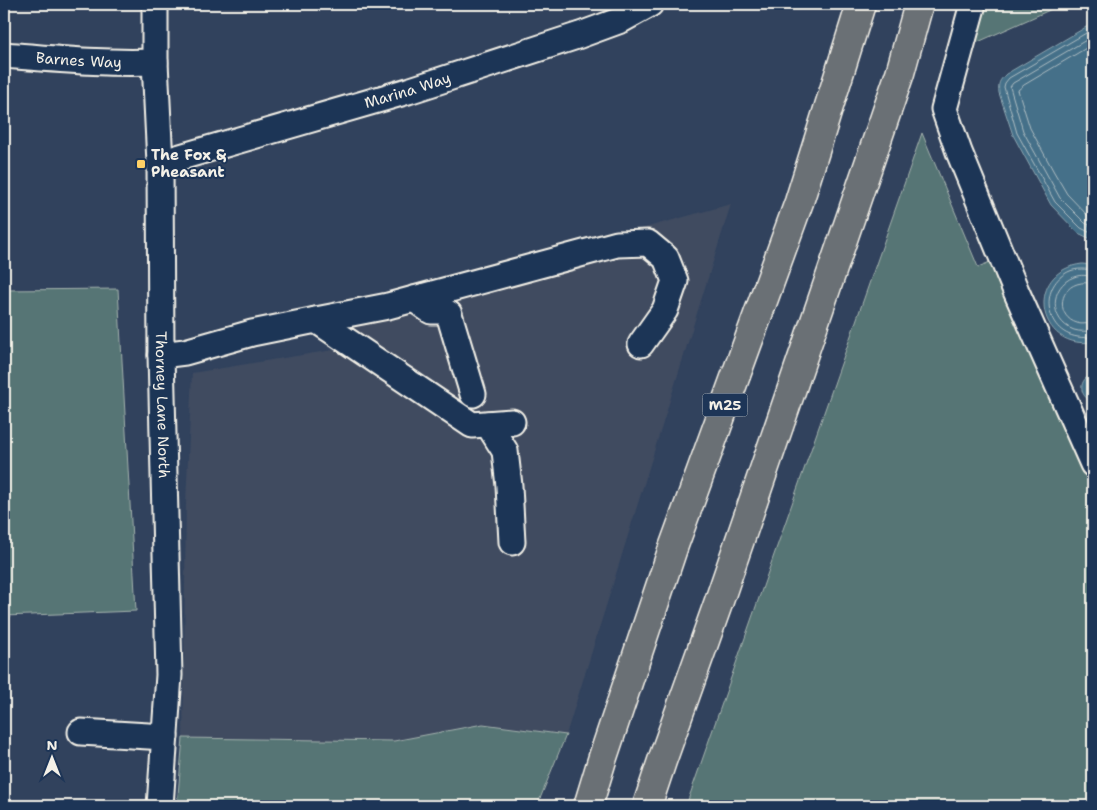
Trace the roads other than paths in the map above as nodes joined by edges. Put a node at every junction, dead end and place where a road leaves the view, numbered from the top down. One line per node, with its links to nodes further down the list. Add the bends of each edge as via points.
1 (155, 4): 7 (street, Thorney Lane North)
2 (650, 4): 8 (street, Marina Way, via 596,29 408,91)
3 (861, 4): 19 (highway, M25, via 799,202 672,548)
4 (919, 4): 20 (highway, via 900,73)
5 (973, 4): 14 (street, via 944,109 1016,292)
6 (4, 55): 7 (street, Barnes Way, via 75,61)
7 (155, 62): 8 (street, Thorney Lane North)
8 (160, 163): 12 (street, Thorney Lane North)
9 (414, 299): 10 (street); 11 (street, via 617,244 648,243 666,258 675,281 666,310); 13 (street, via 431,311 449,314)
10 (316, 320): 12 (street, via 252,333 186,352); 15 (street, via 472,424 500,423 509,486)
11 (641, 344)
12 (161, 354): 17 (street, Thorney Lane North, via 169,675)
13 (474, 394)
14 (1093, 464)
15 (512, 542)
16 (81, 732): 17 (street)
17 (165, 737): 18 (street, Thorney Lane North)
18 (160, 806)
19 (588, 806)
20 (647, 806)

